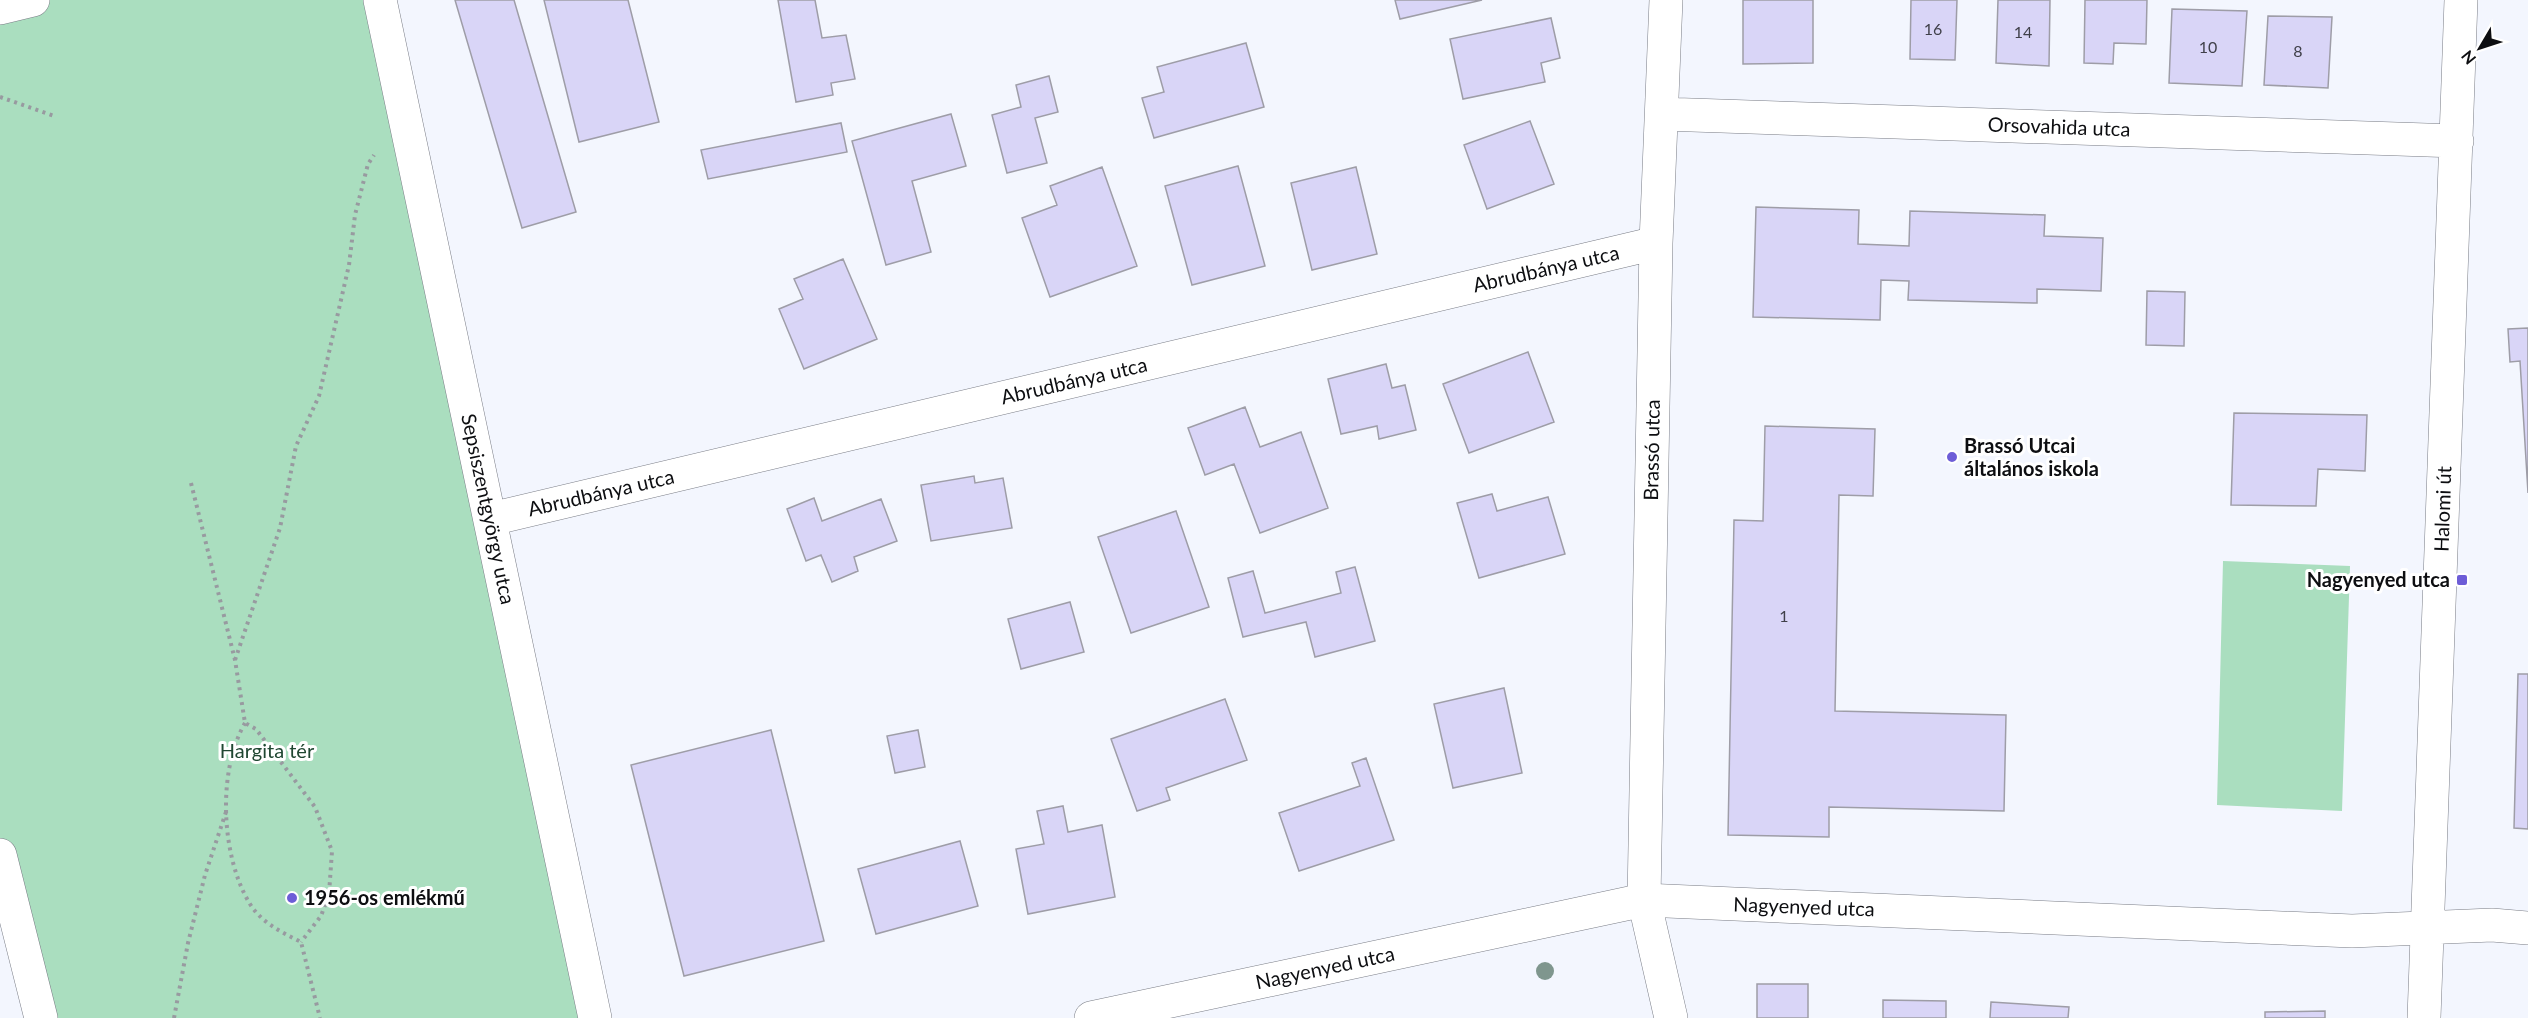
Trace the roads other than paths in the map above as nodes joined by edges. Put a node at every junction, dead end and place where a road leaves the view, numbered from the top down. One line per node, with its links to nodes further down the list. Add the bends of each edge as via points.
1 (33, 0): 5 (street)
2 (380, 0): 9 (street, Sepsiszentgyörgy utca)
3 (1666, 0): 6 (street, Brassó utca)
4 (2461, 0): 7 (street, Halomi út)
5 (0, 8)
6 (1662, 114): 7 (street, Orsovahida utca); 8 (street, Brassó utca)
7 (2457, 141): 12 (street, Halomi út)
8 (1656, 243): 9 (street, Abrudbánya utca); 11 (street, Brassó utca)
9 (491, 519): 15 (street, Sepsiszentgyörgy utca)
10 (0, 855): 14 (street)
11 (1644, 900): 12 (street, Nagyenyed utca, via 2352,931); 16 (street, Nagyenyed utca); 17 (street, Brassó utca)
12 (2426, 927): 13 (street, Nagyenyed utca); 18 (street, Halomi út)
13 (2528, 928)
14 (41, 1018)
15 (595, 1018)
16 (1091, 1018)
17 (1671, 1018)
18 (2424, 1018)

